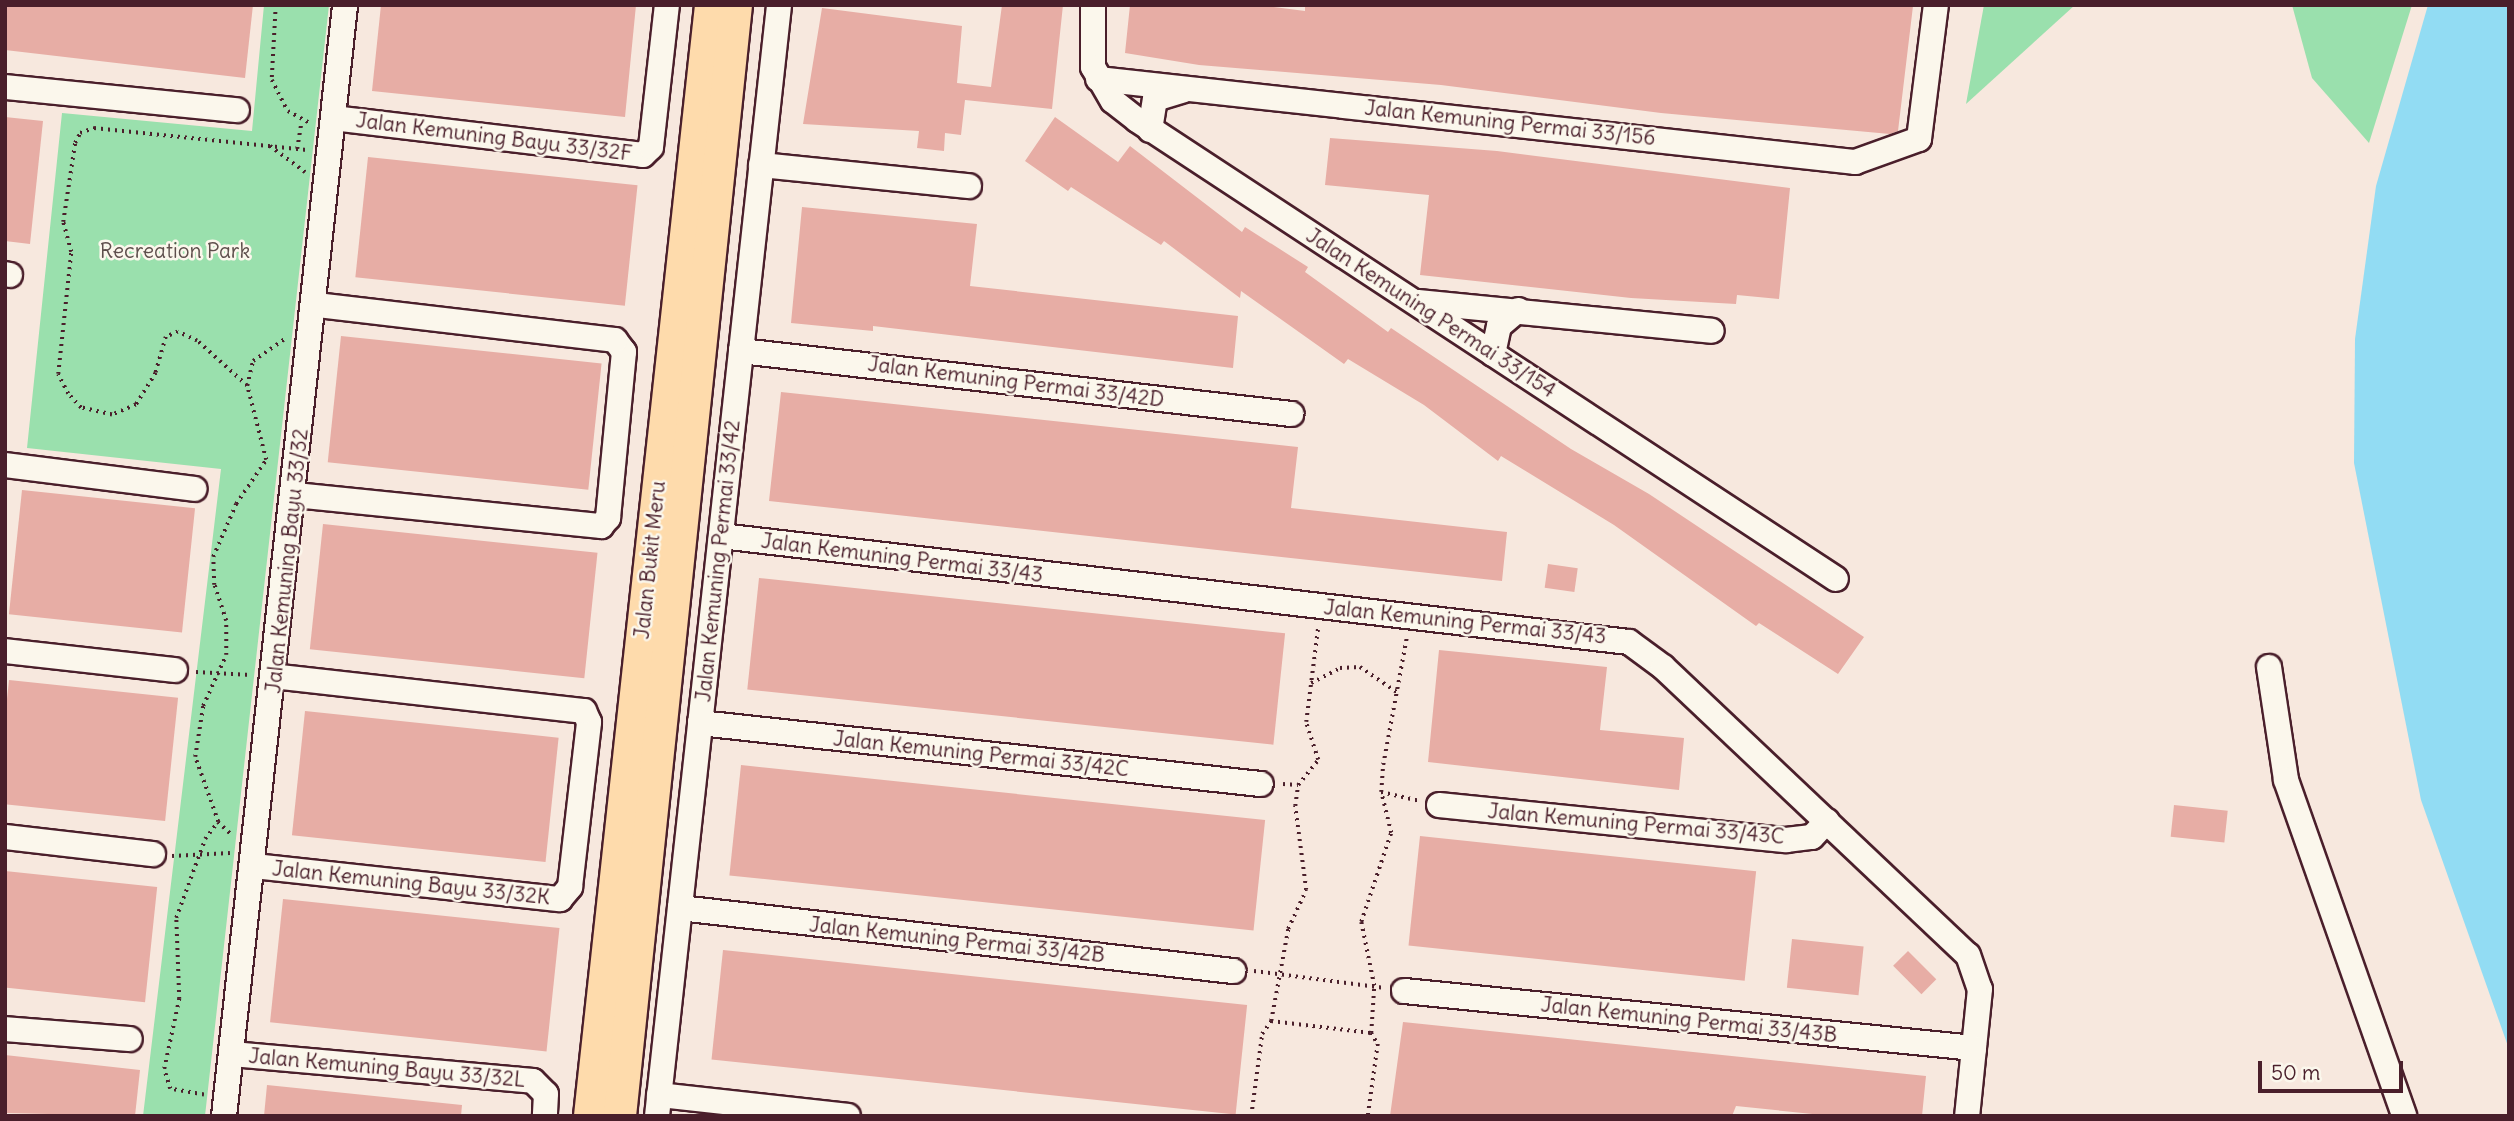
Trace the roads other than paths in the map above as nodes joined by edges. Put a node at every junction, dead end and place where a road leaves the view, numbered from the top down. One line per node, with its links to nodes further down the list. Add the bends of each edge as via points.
1 (345, 5): 12 (street, Jalan Kemuning Bayu 33/32)
2 (667, 5): 12 (street, Jalan Kemuning Bayu 33/32F, via 651,147 635,155)
3 (710, 5): 49 (main road, Jalan Bukit Meru)
4 (736, 5): 50 (main road, Jalan Bukit Meru)
5 (779, 5): 14 (street, Jalan Kemuning Permai 33/42)
6 (1093, 5): 8 (street, Jalan Kemuning Permai 33/154, via 1089,48)
7 (1936, 5): 10 (street, Jalan Kemuning Permai 33/156, via 1919,139 1855,162)
8 (1098, 79): 10 (street, Jalan Kemuning Permai 33/156); 13 (street, Jalan Kemuning Permai 33/154, via 1113,101)
9 (5, 87): 11 (street)
10 (1192, 88): 13 (street, via 1155,99)
11 (237, 110)
12 (332, 122): 18 (street, Jalan Kemuning Bayu 33/32)
13 (1150, 130): 16 (street, Jalan Kemuning Permai 33/154)
14 (761, 165): 15 (street); 20 (street, Jalan Kemuning Permai 33/42)
15 (969, 186)
16 (1417, 302): 17 (street); 21 (street, Jalan Kemuning Permai 33/154)
17 (1518, 310): 19 (street); 21 (street, via 1499,326)
18 (314, 315): 25 (street, Jalan Kemuning Bayu 33/32); 25 (street, via 607,337 624,352 608,518 597,526)
19 (1712, 331)
20 (741, 351): 22 (street, Jalan Kemuning Permai 33/42D); 26 (street, Jalan Kemuning Permai 33/42)
21 (1493, 354): 27 (street, Jalan Kemuning Permai 33/154)
22 (1291, 414)
23 (5, 465): 24 (street)
24 (194, 489)
25 (295, 495): 31 (street, Jalan Kemuning Bayu 33/32)
26 (721, 536): 32 (street, Jalan Kemuning Permai 33/42); 35 (street, Jalan Kemuning Permai 33/43, via 1629,642)
27 (1836, 579)
28 (5, 651): 30 (street)
29 (2269, 667): 53 (street, via 2286,780)
30 (175, 670)
31 (274, 676): 38 (street, Jalan Kemuning Bayu 33/32); 38 (street, Jalan Kemuning Bayu 33/32K, via 588,715 566,894 553,898)
32 (700, 723): 33 (street, Jalan Kemuning Permai 33/42C); 39 (street, Jalan Kemuning Permai 33/42)
33 (1261, 784)
34 (1439, 805): 35 (street, Jalan Kemuning Permai 33/43C, via 1786,840 1812,837)
35 (1827, 821): 44 (street, Jalan Kemuning Permai 33/43, via 1968,955 1980,989)
36 (5, 837): 37 (street)
37 (153, 854)
38 (254, 866): 45 (street, Jalan Kemuning Bayu 33/32)
39 (680, 908): 40 (street, Jalan Kemuning Permai 33/42B); 47 (street, Jalan Kemuning Permai 33/42)
40 (1233, 971)
41 (1404, 991): 44 (street, Jalan Kemuning Permai 33/43B)
42 (5, 1029): 43 (street)
43 (130, 1039)
44 (1974, 1048): 52 (street, Jalan Kemuning Permai 33/43)
45 (232, 1054): 46 (street, Jalan Kemuning Bayu 33/32); 48 (street, Jalan Kemuning Bayu 33/32L, via 542,1086)
46 (225, 1105)
47 (658, 1105): 51 (street)
48 (545, 1116)
49 (590, 1116)
50 (620, 1116)
51 (848, 1116)
52 (1967, 1116)
53 (2404, 1116)

